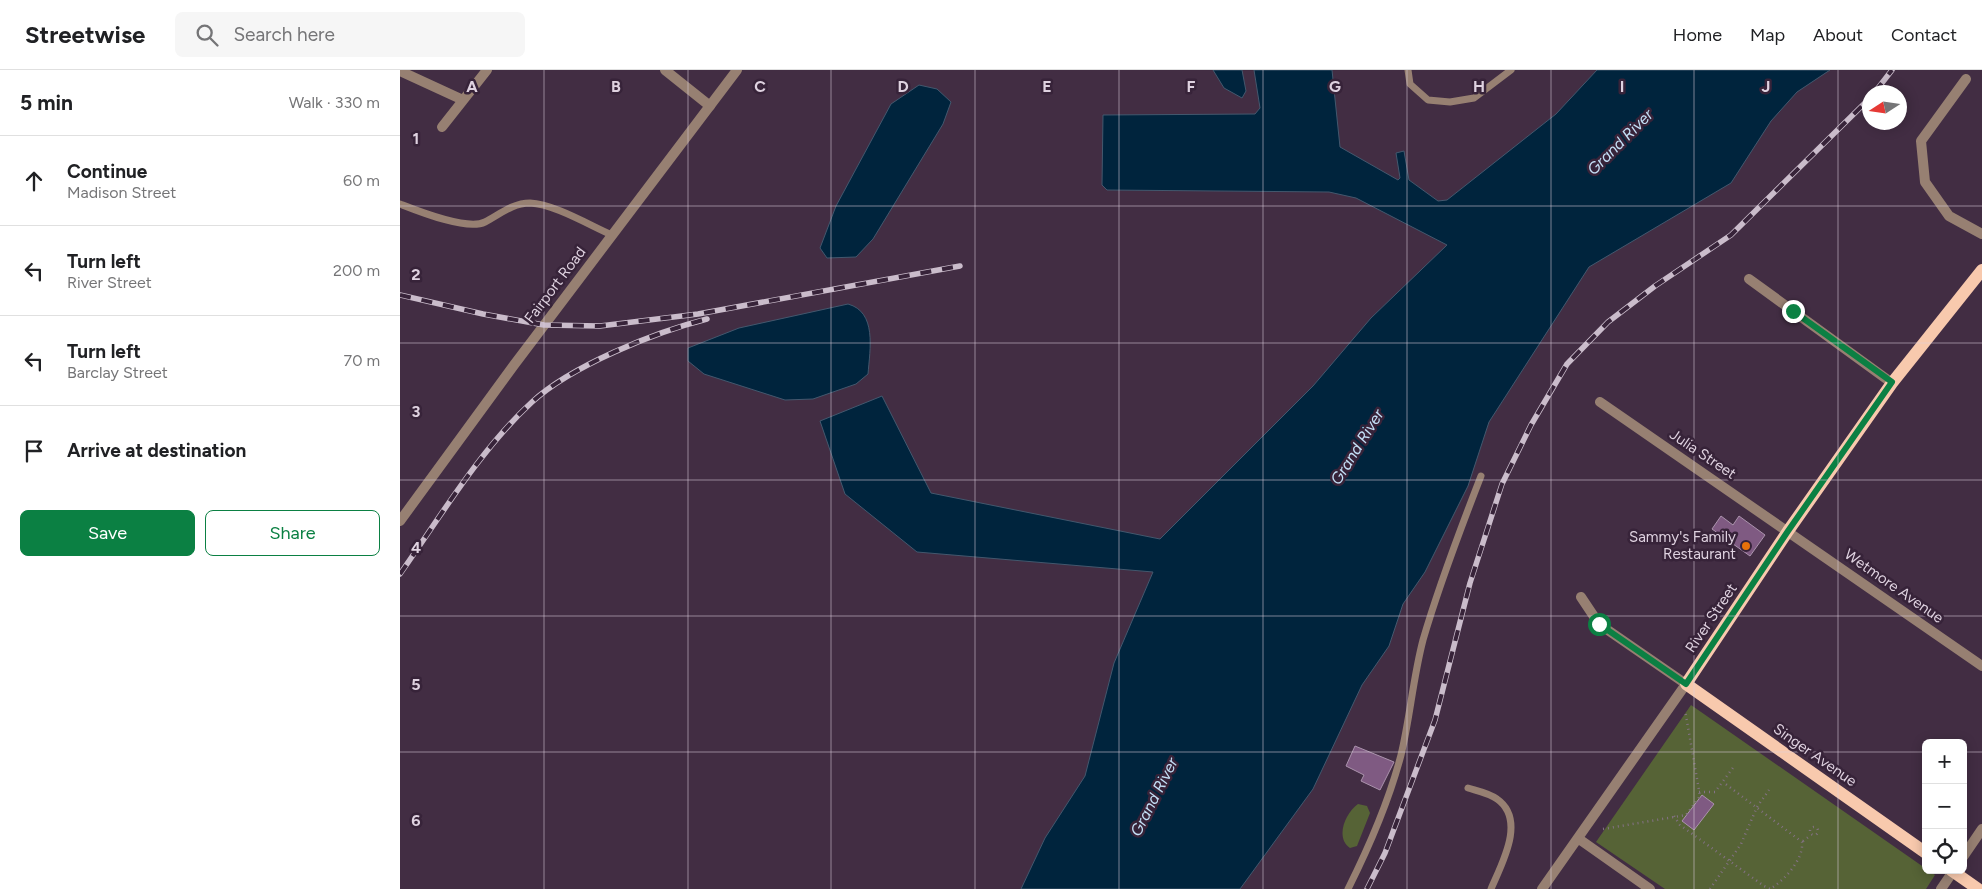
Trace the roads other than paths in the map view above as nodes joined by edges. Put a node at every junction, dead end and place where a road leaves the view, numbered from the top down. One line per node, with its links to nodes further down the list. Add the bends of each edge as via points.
1 (486, 70): 8 (street)
2 (665, 70): 9 (street)
3 (737, 70): 9 (street, Fairport Road)
4 (1408, 70): 5 (lane, via 1410,84 1428,100 1450,102 1474,98)
5 (1510, 70)
6 (400, 71): 8 (street)
7 (1966, 79): 12 (street, via 1921,141 1925,182 1949,216)
8 (463, 100): 10 (street)
9 (710, 106): 13 (street, Fairport Road)
10 (442, 127)
11 (400, 204): 13 (lane, via 443,221 482,223 505,209 530,203 552,208)
12 (1982, 234)
13 (612, 235): 19 (street, Fairport Road)
14 (1982, 270): 16 (main road, River Street)
15 (1749, 279): 16 (street)
16 (1892, 382): 20 (main road, River Street)
17 (1600, 402): 20 (street, Julia Street)
18 (1481, 476): 31 (lane, via 1423,641 1391,789)
19 (400, 521)
20 (1788, 531): 22 (street, Wetmore Avenue); 23 (main road, River Street)
21 (1581, 597): 23 (street, via 1599,624)
22 (1982, 666)
23 (1686, 684): 26 (street, River Street); 27 (main road, Singer Avenue)
24 (1468, 788): 32 (lane, via 1498,800 1509,813 1511,823 1506,852)
25 (1982, 829): 28 (street)
26 (1579, 839): 33 (street, River Street); 34 (street)
27 (1922, 850)
28 (1967, 850)
29 (1950, 874): 35 (street)
30 (1956, 874): 36 (main road)
31 (1348, 889)
32 (1491, 889)
33 (1542, 889)
34 (1650, 889)
35 (1941, 889)
36 (1978, 889)

